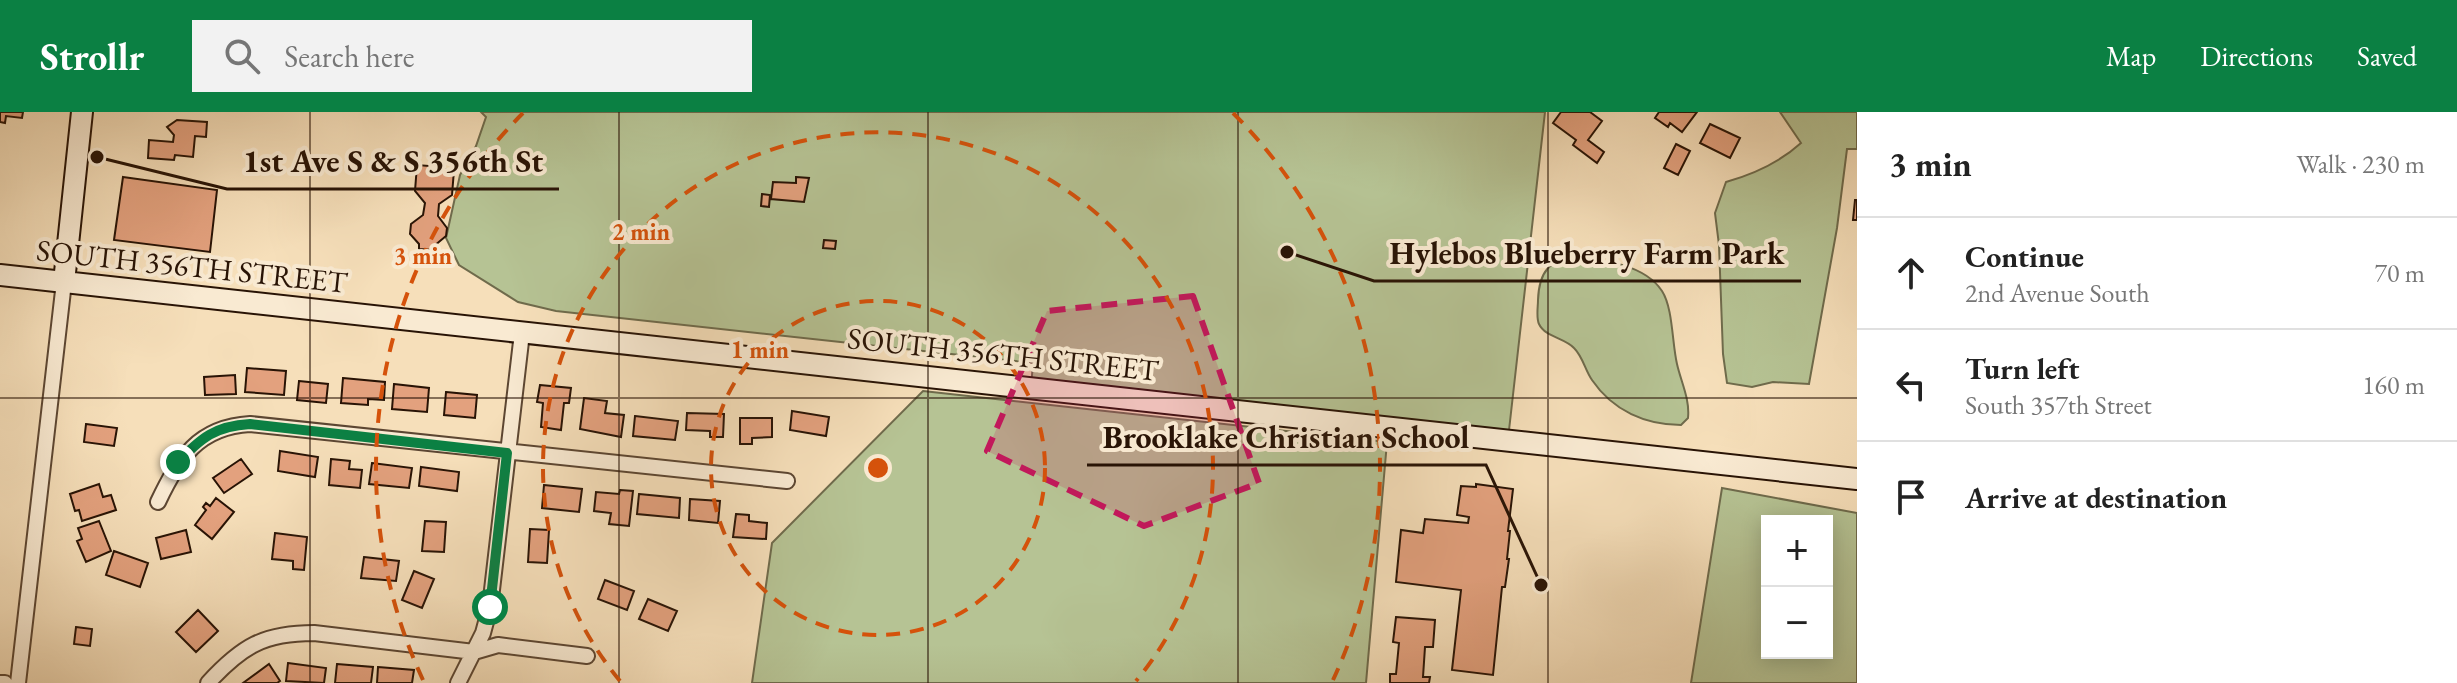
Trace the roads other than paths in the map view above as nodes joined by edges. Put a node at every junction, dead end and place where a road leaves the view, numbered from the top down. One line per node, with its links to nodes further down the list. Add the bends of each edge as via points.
1 (82, 112): 3 (main road)
2 (0, 275): 3 (main road, SOUTH 356TH STREET)
3 (64, 282): 4 (main road, SOUTH 356TH STREET); 11 (street)
4 (522, 333): 5 (street); 6 (main road, SOUTH 356TH STREET)
5 (507, 453): 7 (street); 8 (street, via 231,425 200,439 178,462); 9 (street, via 490,607)
6 (1857, 479)
7 (787, 481)
8 (158, 502)
9 (474, 652): 10 (street, via 498,645); 12 (street, via 290,633 249,647); 13 (street)
10 (587, 656)
11 (18, 683)
12 (208, 683)
13 (458, 683)

